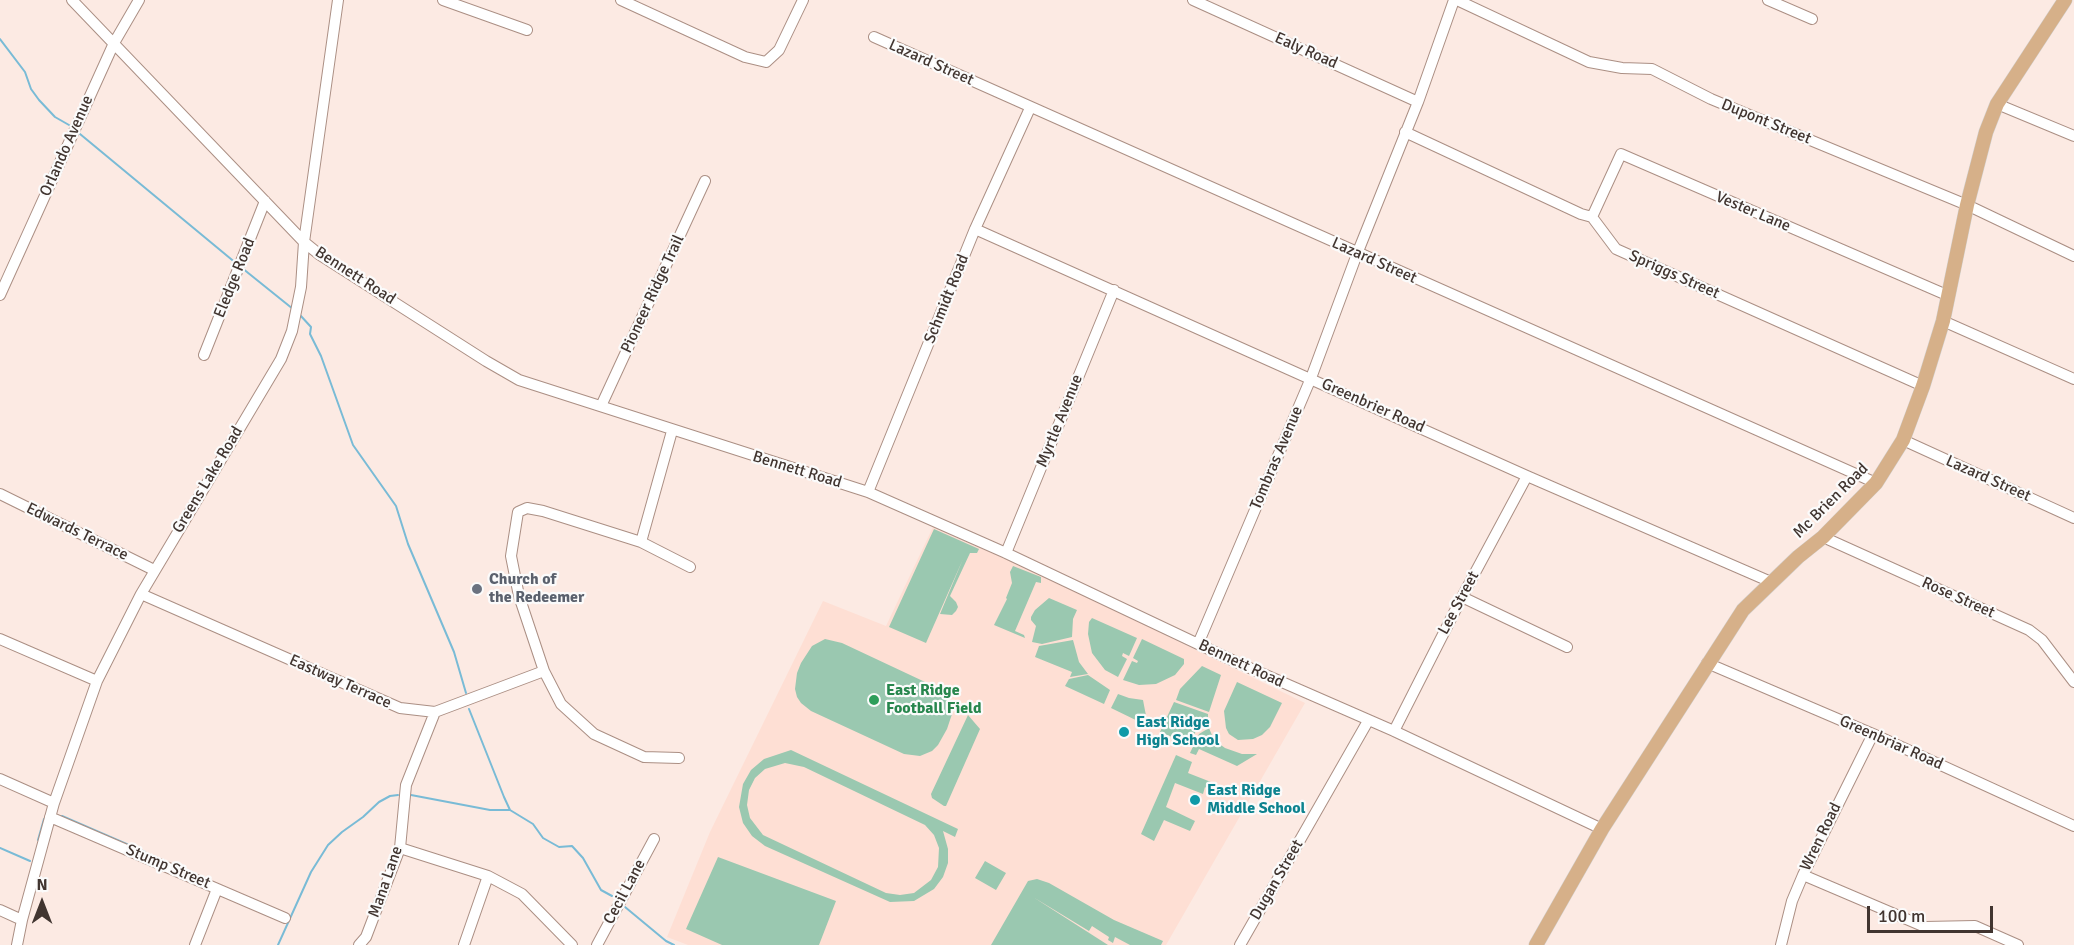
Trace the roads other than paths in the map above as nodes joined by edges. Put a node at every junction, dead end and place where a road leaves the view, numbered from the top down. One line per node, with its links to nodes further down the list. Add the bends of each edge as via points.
1 (72, 0): 14 (street, Bennett Road)
2 (139, 0): 14 (street, Orlando Avenue)
3 (338, 0): 25 (street, Greens Lake Road)
4 (443, 0): 12 (street)
5 (621, 0): 6 (street, via 745,57 766,62 779,50)
6 (803, 0)
7 (1193, 0): 15 (street, Ealy Road)
8 (1455, 0): 15 (street, Tombras Avenue); 22 (street, Dupont Street, via 1589,62 1652,69 1711,99)
9 (1768, 0): 11 (street)
10 (2065, 0): 16 (main road, Mc Brien Road)
11 (1812, 19)
12 (527, 30)
13 (874, 37): 17 (street, Lazard Street)
14 (114, 44): 21 (street, Bennett Road); 29 (street, Orlando Avenue)
15 (1418, 102): 18 (street, Tombras Avenue)
16 (1997, 104): 19 (street); 22 (main road, Mc Brien Road)
17 (1030, 108): 24 (street, Schmidt Road); 26 (street, Lazard Street)
18 (1405, 132): 23 (street); 26 (street, Tombras Avenue)
19 (2074, 136)
20 (705, 181): 36 (street, Pioneer Ridge Trail)
21 (266, 201): 25 (street, Bennett Road); 32 (street, Eledge Road)
22 (1967, 205): 27 (street, Dupont Street); 30 (main road, Mc Brien Road)
23 (1592, 217): 30 (street, Vester Lane, via 1621,154); 35 (street, Spriggs Street, via 1616,249)
24 (975, 229): 28 (street, Greenbrier Road); 41 (street, Schmidt Road)
25 (304, 242): 36 (street, Bennett Road, via 486,362 519,380); 48 (street, Greens Lake Road, via 299,297 281,359)
26 (1357, 254): 33 (street, Tombras Avenue); 40 (street, Lazard Street)
27 (2074, 256)
28 (1114, 290): 33 (street, Greenbrier Road); 46 (street, Myrtle Avenue)
29 (0, 295)
30 (1948, 296): 31 (main road, Mc Brien Road)
31 (1943, 321): 34 (street); 35 (main road, Mc Brien Road)
32 (204, 355)
33 (1311, 378): 39 (street, Greenbrier Road); 53 (street, Tombras Avenue)
34 (2074, 379)
35 (1923, 386): 38 (main road, Mc Brien Road)
36 (601, 406): 37 (street, Bennett Road)
37 (672, 431): 41 (street, Bennett Road); 45 (street)
38 (1903, 440): 40 (main road, Mc Brien Road); 43 (street, Lazard Street)
39 (1527, 476): 49 (street, Greenbrier Road); 51 (street, Lee Street)
40 (1876, 483): 44 (main road, Mc Brien Road)
41 (868, 492): 46 (street, Bennett Road)
42 (0, 494): 48 (street, Edwards Terrace)
43 (2074, 518)
44 (1823, 537): 49 (main road, Mc Brien Road); 58 (street, Rose Street, via 2029,630 2042,640)
45 (641, 542): 47 (street); 56 (street, via 543,511 528,508 518,512 511,556 519,596)
46 (1006, 554): 53 (street, Bennett Road)
47 (690, 567)
48 (154, 570): 50 (street, Greens Lake Road)
49 (1771, 582): 55 (main road, Mc Brien Road, via 1743,610)
50 (141, 594): 57 (street, Greens Lake Road); 59 (street, Eastway Terrace, via 400,708)
51 (1462, 597): 54 (street); 61 (street, Lee Street)
52 (0, 639): 57 (street)
53 (1198, 644): 60 (street, Bennett Road)
54 (1566, 647)
55 (1707, 663): 62 (street, Greenbriar Road); 68 (main road, Mc Brien Road)
56 (544, 671): 59 (street, Eastway Terrace); 63 (street, via 561,704 594,734 644,757)
57 (97, 681): 65 (street, Greens Lake Road)
58 (2074, 682)
59 (435, 712): 70 (street, Mana Lane, via 406,785)
60 (1368, 722): 61 (street, Bennett Road); 83 (street, Dugan Street)
61 (1394, 731): 68 (street, Bennett Road)
62 (1873, 734): 67 (street, Greenbriar Road); 71 (street, Wren Road)
63 (679, 758)
64 (0, 779): 65 (street)
65 (54, 803): 66 (street, Greens Lake Road)
66 (50, 817): 73 (street, Stump Street); 76 (street, Greens Lake Road)
67 (2074, 826)
68 (1602, 829): 84 (main road, Mc Brien Road)
69 (654, 839): 82 (street, Cecil Lane)
70 (400, 848): 72 (street); 79 (street, Mana Lane, via 366,937)
71 (1803, 874): 85 (street, Wren Road); 86 (street, via 1925,927 1975,926)
72 (488, 876): 80 (street); 81 (street, via 522,894)
73 (217, 889): 75 (street, Stump Street); 78 (street)
74 (0, 910): 76 (street)
75 (285, 918)
76 (22, 920): 77 (street, Greens Lake Road)
77 (17, 945)
78 (195, 945)
79 (359, 945)
80 (464, 945)
81 (572, 945)
82 (597, 945)
83 (1240, 945)
84 (1536, 945)
85 (1782, 945)
86 (2018, 945)

